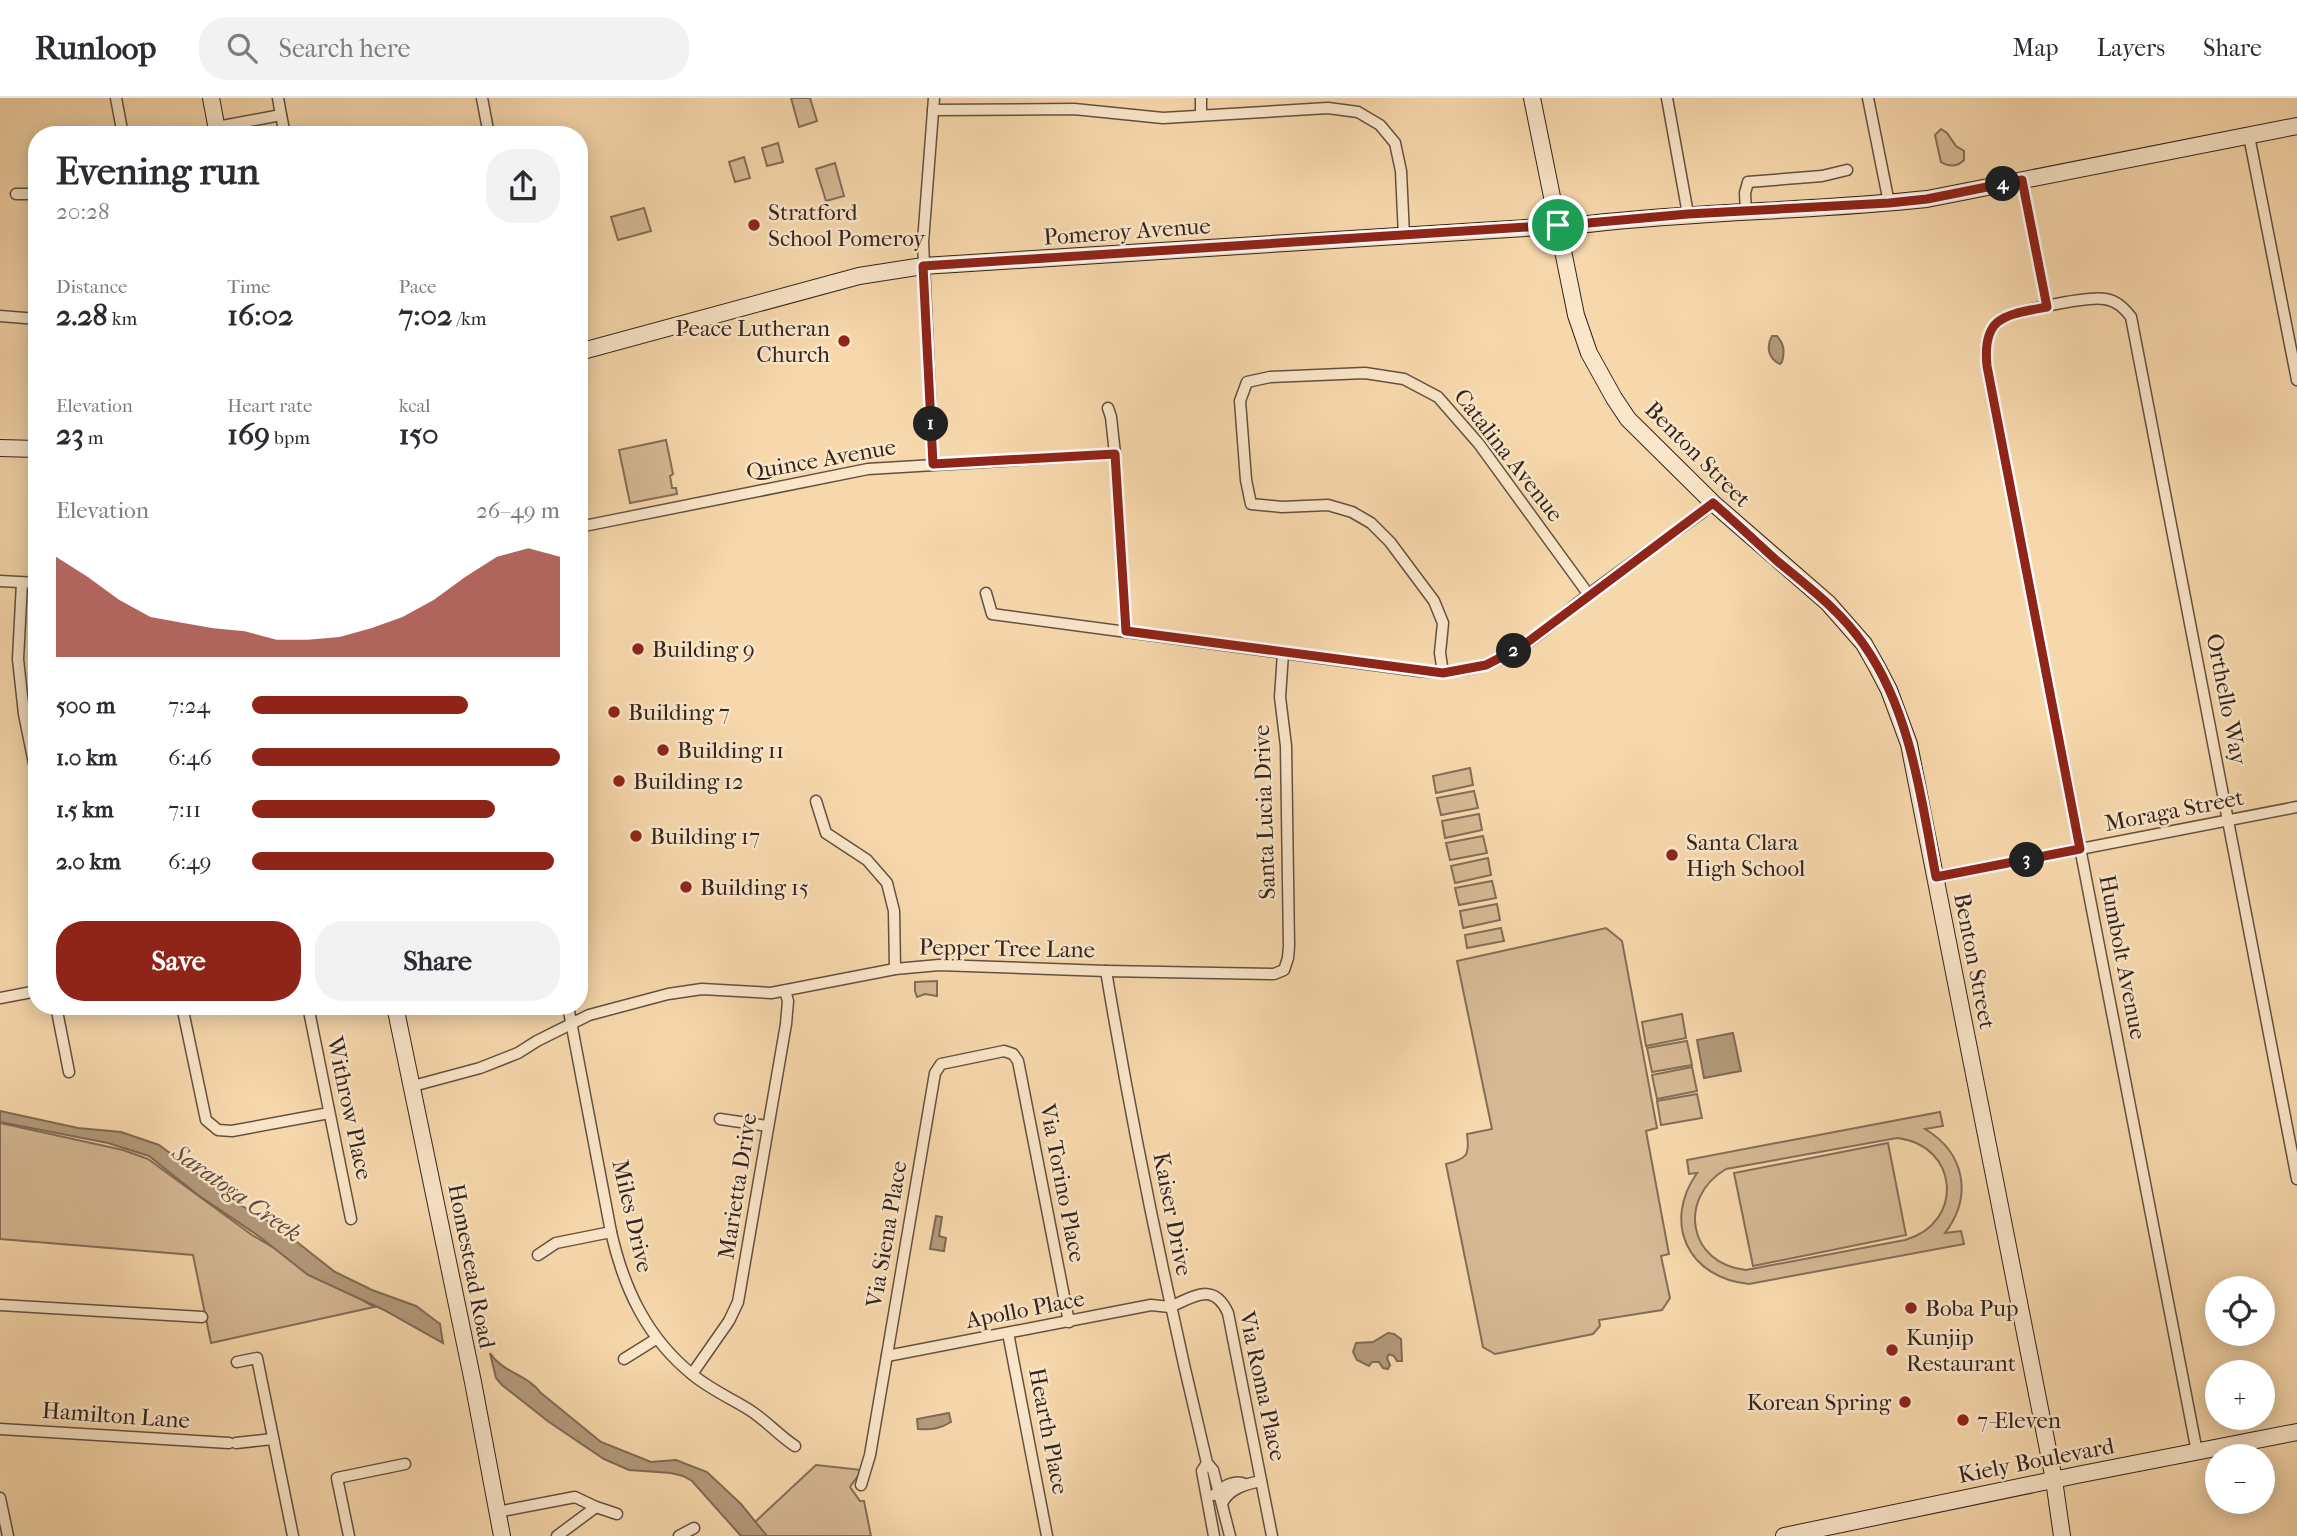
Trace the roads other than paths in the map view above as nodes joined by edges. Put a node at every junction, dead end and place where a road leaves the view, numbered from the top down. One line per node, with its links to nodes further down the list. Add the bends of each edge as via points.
1 (116, 98): 14 (street)
2 (211, 98): 15 (main road)
3 (278, 98): 12 (street)
4 (482, 98): 18 (street)
5 (1201, 98): 13 (street)
6 (1532, 98): 28 (main road, Benton Street)
7 (1667, 98): 27 (street)
8 (1868, 98): 25 (street)
9 (1074, 103): 11 (street); 13 (street, via 1163,118)
10 (1327, 103): 13 (street); 29 (street, via 1358,112 1380,125 1395,144)
11 (934, 104): 30 (street)
12 (281, 115): 16 (street); 17 (street)
13 (1201, 115)
14 (121, 126)
15 (217, 126)
16 (238, 126)
17 (283, 126)
18 (487, 126)
19 (2297, 126): 20 (main road, Pomeroy Avenue)
20 (2249, 135): 22 (main road, Pomeroy Avenue); 35 (street)
21 (1847, 170): 26 (street, via 1748,182)
22 (2022, 180): 25 (main road, Pomeroy Avenue); 31 (street)
23 (16, 194): 24 (street)
24 (28, 194)
25 (1889, 203): 26 (main road, Pomeroy Avenue)
26 (1746, 211): 27 (main road, Pomeroy Avenue)
27 (1688, 214): 28 (main road, Pomeroy Avenue)
28 (1558, 225): 29 (main road, Pomeroy Avenue); 41 (main road, Benton Street, via 1580,328 1614,398 1628,419)
29 (1404, 236): 30 (main road, Pomeroy Avenue)
30 (923, 266): 34 (main road, Pomeroy Avenue, via 859,276); 40 (street)
31 (2047, 307): 54 (street, Orthello Way, via 2106,299 2131,317); 55 (street, Humbolt Avenue, via 2000,320 1987,339 1985,352)
32 (0, 316): 33 (street)
33 (28, 318)
34 (588, 350)
35 (2297, 380)
36 (1108, 408): 39 (street)
37 (0, 448): 38 (main road)
38 (28, 449)
39 (1115, 454): 40 (street, Quince Avenue); 48 (street)
40 (933, 464): 42 (street, Quince Avenue, via 868,469)
41 (1713, 503): 47 (street); 56 (main road, Benton Street, via 1828,603 1878,667 1909,744)
42 (588, 525)
43 (0, 581): 44 (street)
44 (22, 583): 45 (street); 51 (street, via 18,659)
45 (28, 583)
46 (986, 593): 48 (street, via 992,614)
47 (1589, 594): 50 (street, via 1505,657); 50 (street, Catalina Avenue, via 1479,444 1438,397 1404,379 1365,373 1247,382 1240,401 1251,504 1328,505 1371,523 1434,601 1443,624)
48 (1126, 631): 49 (street)
49 (1283, 653): 50 (street); 58 (street, Santa Lucia Drive, via 1280,697 1286,746 1289,946)
50 (1443, 673)
51 (28, 734)
52 (816, 801): 57 (street, via 826,832 867,860 887,883 894,911)
53 (2297, 807): 54 (street, Moraga Street)
54 (2230, 821): 55 (street, Moraga Street); 75 (street, Orthello Way)
55 (2080, 849): 56 (street, Moraga Street); 93 (street, Humbolt Avenue)
56 (1936, 877): 96 (main road, Benton Street)
57 (895, 969): 59 (street, Pepper Tree Lane, via 939,965); 60 (street, Pepper Tree Lane)
58 (1284, 970): 59 (street, Pepper Tree Lane, via 1274,974)
59 (1106, 971): 80 (street, Kaiser Drive)
60 (785, 991): 68 (street, Pepper Tree Lane, via 715,989 668,994 610,1008); 74 (street, Marietta Drive, via 786,1024)
61 (28, 993): 62 (street)
62 (0, 998)
63 (58, 1015): 70 (street)
64 (184, 1015): 72 (street, via 206,1120 218,1130)
65 (310, 1015): 72 (street, Withrow Place)
66 (397, 1015): 71 (main road, Homestead Road)
67 (570, 1015): 68 (street, Miles Drive)
68 (571, 1024): 71 (street, Pepper Tree Lane, via 518,1054); 77 (street, Miles Drive)
69 (1013, 1054): 82 (street, Via Torino Place); 85 (street, Via Siena Place, via 1004,1051 949,1061 934,1073)
70 (69, 1072)
71 (413, 1086): 105 (main road, Homestead Road)
72 (329, 1113): 76 (street, Withrow Place)
73 (720, 1119): 74 (street)
74 (767, 1126): 88 (street, Marietta Drive, via 738,1302)
75 (2297, 1179)
76 (351, 1219)
77 (611, 1232): 78 (street, via 556,1243); 84 (street, Miles Drive, via 619,1266)
78 (538, 1255)
79 (0, 1304): 81 (street)
80 (1170, 1307): 82 (street, Apollo Place, via 1152,1305); 95 (street, Kaiser Drive); 97 (street, Via Roma Place, via 1209,1293 1223,1300)
81 (202, 1317)
82 (1069, 1322): 83 (street, Apollo Place)
83 (1008, 1333): 85 (street, Apollo Place); 114 (street, Hearth Place)
84 (656, 1339): 86 (street); 88 (street, Miles Drive)
85 (887, 1356): 99 (street, Via Siena Place)
86 (624, 1359)
87 (237, 1362): 91 (street, via 257,1358)
88 (692, 1374): 92 (street, Miles Drive, via 750,1410)
89 (0, 1429): 91 (street, Hamilton Lane, via 232,1443)
90 (2297, 1432): 93 (main road, Kiely Boulevard)
91 (273, 1439): 109 (street)
92 (795, 1446)
93 (2197, 1452): 96 (main road, Kiely Boulevard)
94 (405, 1464): 110 (street, via 337,1478)
95 (1206, 1464): 100 (street, Kaiser Drive, via 1213,1469); 102 (street, Kaiser Drive, via 1202,1471)
96 (2054, 1480): 118 (main road, Kiely Boulevard); 119 (main road, Benton Street)
97 (1261, 1481): 98 (street); 117 (street, Via Roma Place)
98 (1245, 1484): 100 (street); 103 (street, via 1228,1493)
99 (862, 1485)
100 (1218, 1490): 102 (street); 103 (street, Kaiser Drive)
101 (0, 1498): 108 (street)
102 (1208, 1500): 115 (street, Kaiser Drive)
103 (1222, 1503): 116 (street, Kaiser Drive)
104 (596, 1507): 105 (street, via 575,1497); 106 (street); 112 (street)
105 (497, 1512): 111 (main road, Homestead Road)
106 (617, 1514)
107 (695, 1528): 113 (street)
108 (8, 1536)
109 (293, 1536)
110 (349, 1536)
111 (502, 1536)
112 (557, 1536)
113 (679, 1536)
114 (1047, 1536)
115 (1214, 1536)
116 (1230, 1536)
117 (1272, 1536)
118 (1784, 1536)
119 (2062, 1536)

